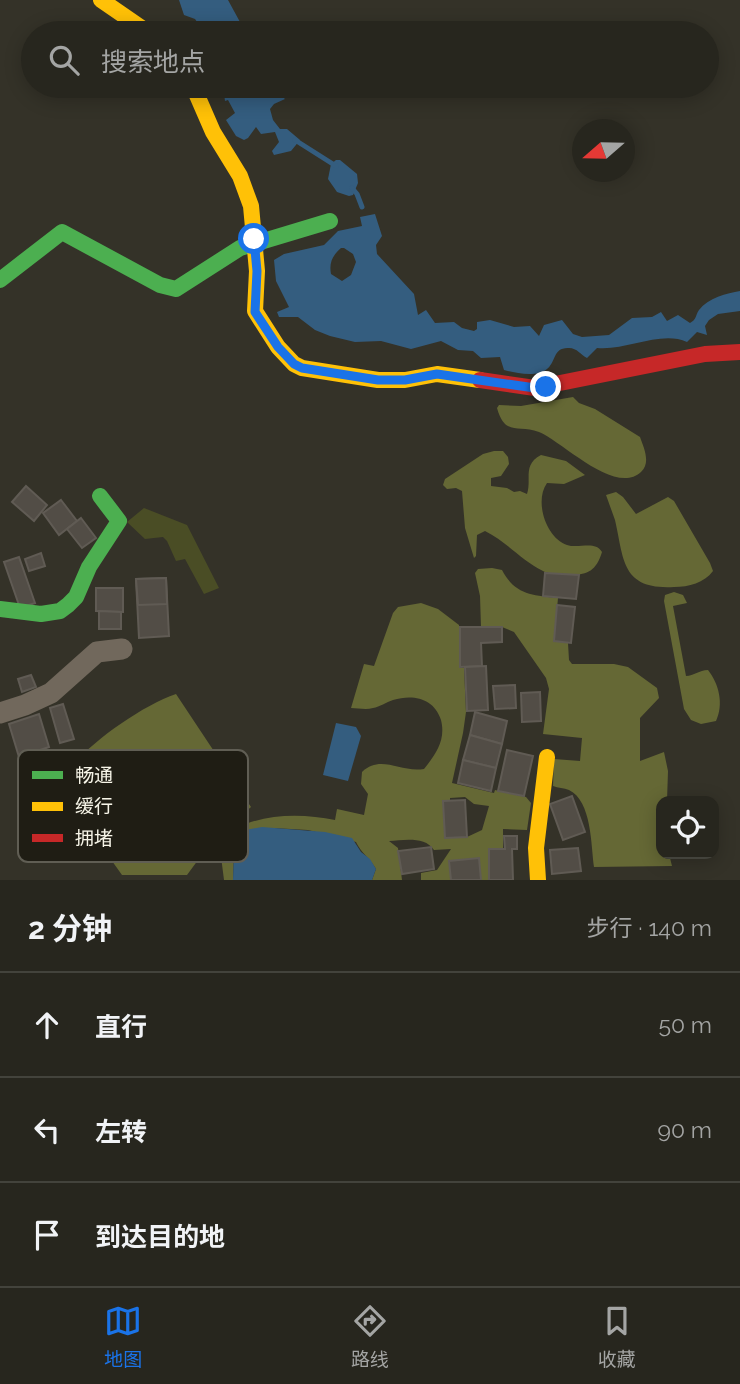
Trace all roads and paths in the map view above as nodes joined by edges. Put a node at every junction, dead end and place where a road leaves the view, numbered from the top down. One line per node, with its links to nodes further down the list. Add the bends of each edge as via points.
1 (101, 0): 2 (street)
2 (132, 21)
3 (198, 98): 5 (street, via 246,190)
4 (330, 221): 5 (street)
5 (255, 243): 6 (street, via 173,290 62,232); 7 (street, via 257,316 286,357 312,371 378,380 437,374 535,388 705,354)
6 (0, 280)
7 (740, 352)
8 (100, 496): 9 (street, via 120,521 68,606 45,615)
9 (0, 609)
10 (122, 649): 11 (street, via 97,652 51,692)
11 (0, 713)
12 (547, 757): 13 (street, via 536,848)
13 (538, 880)

